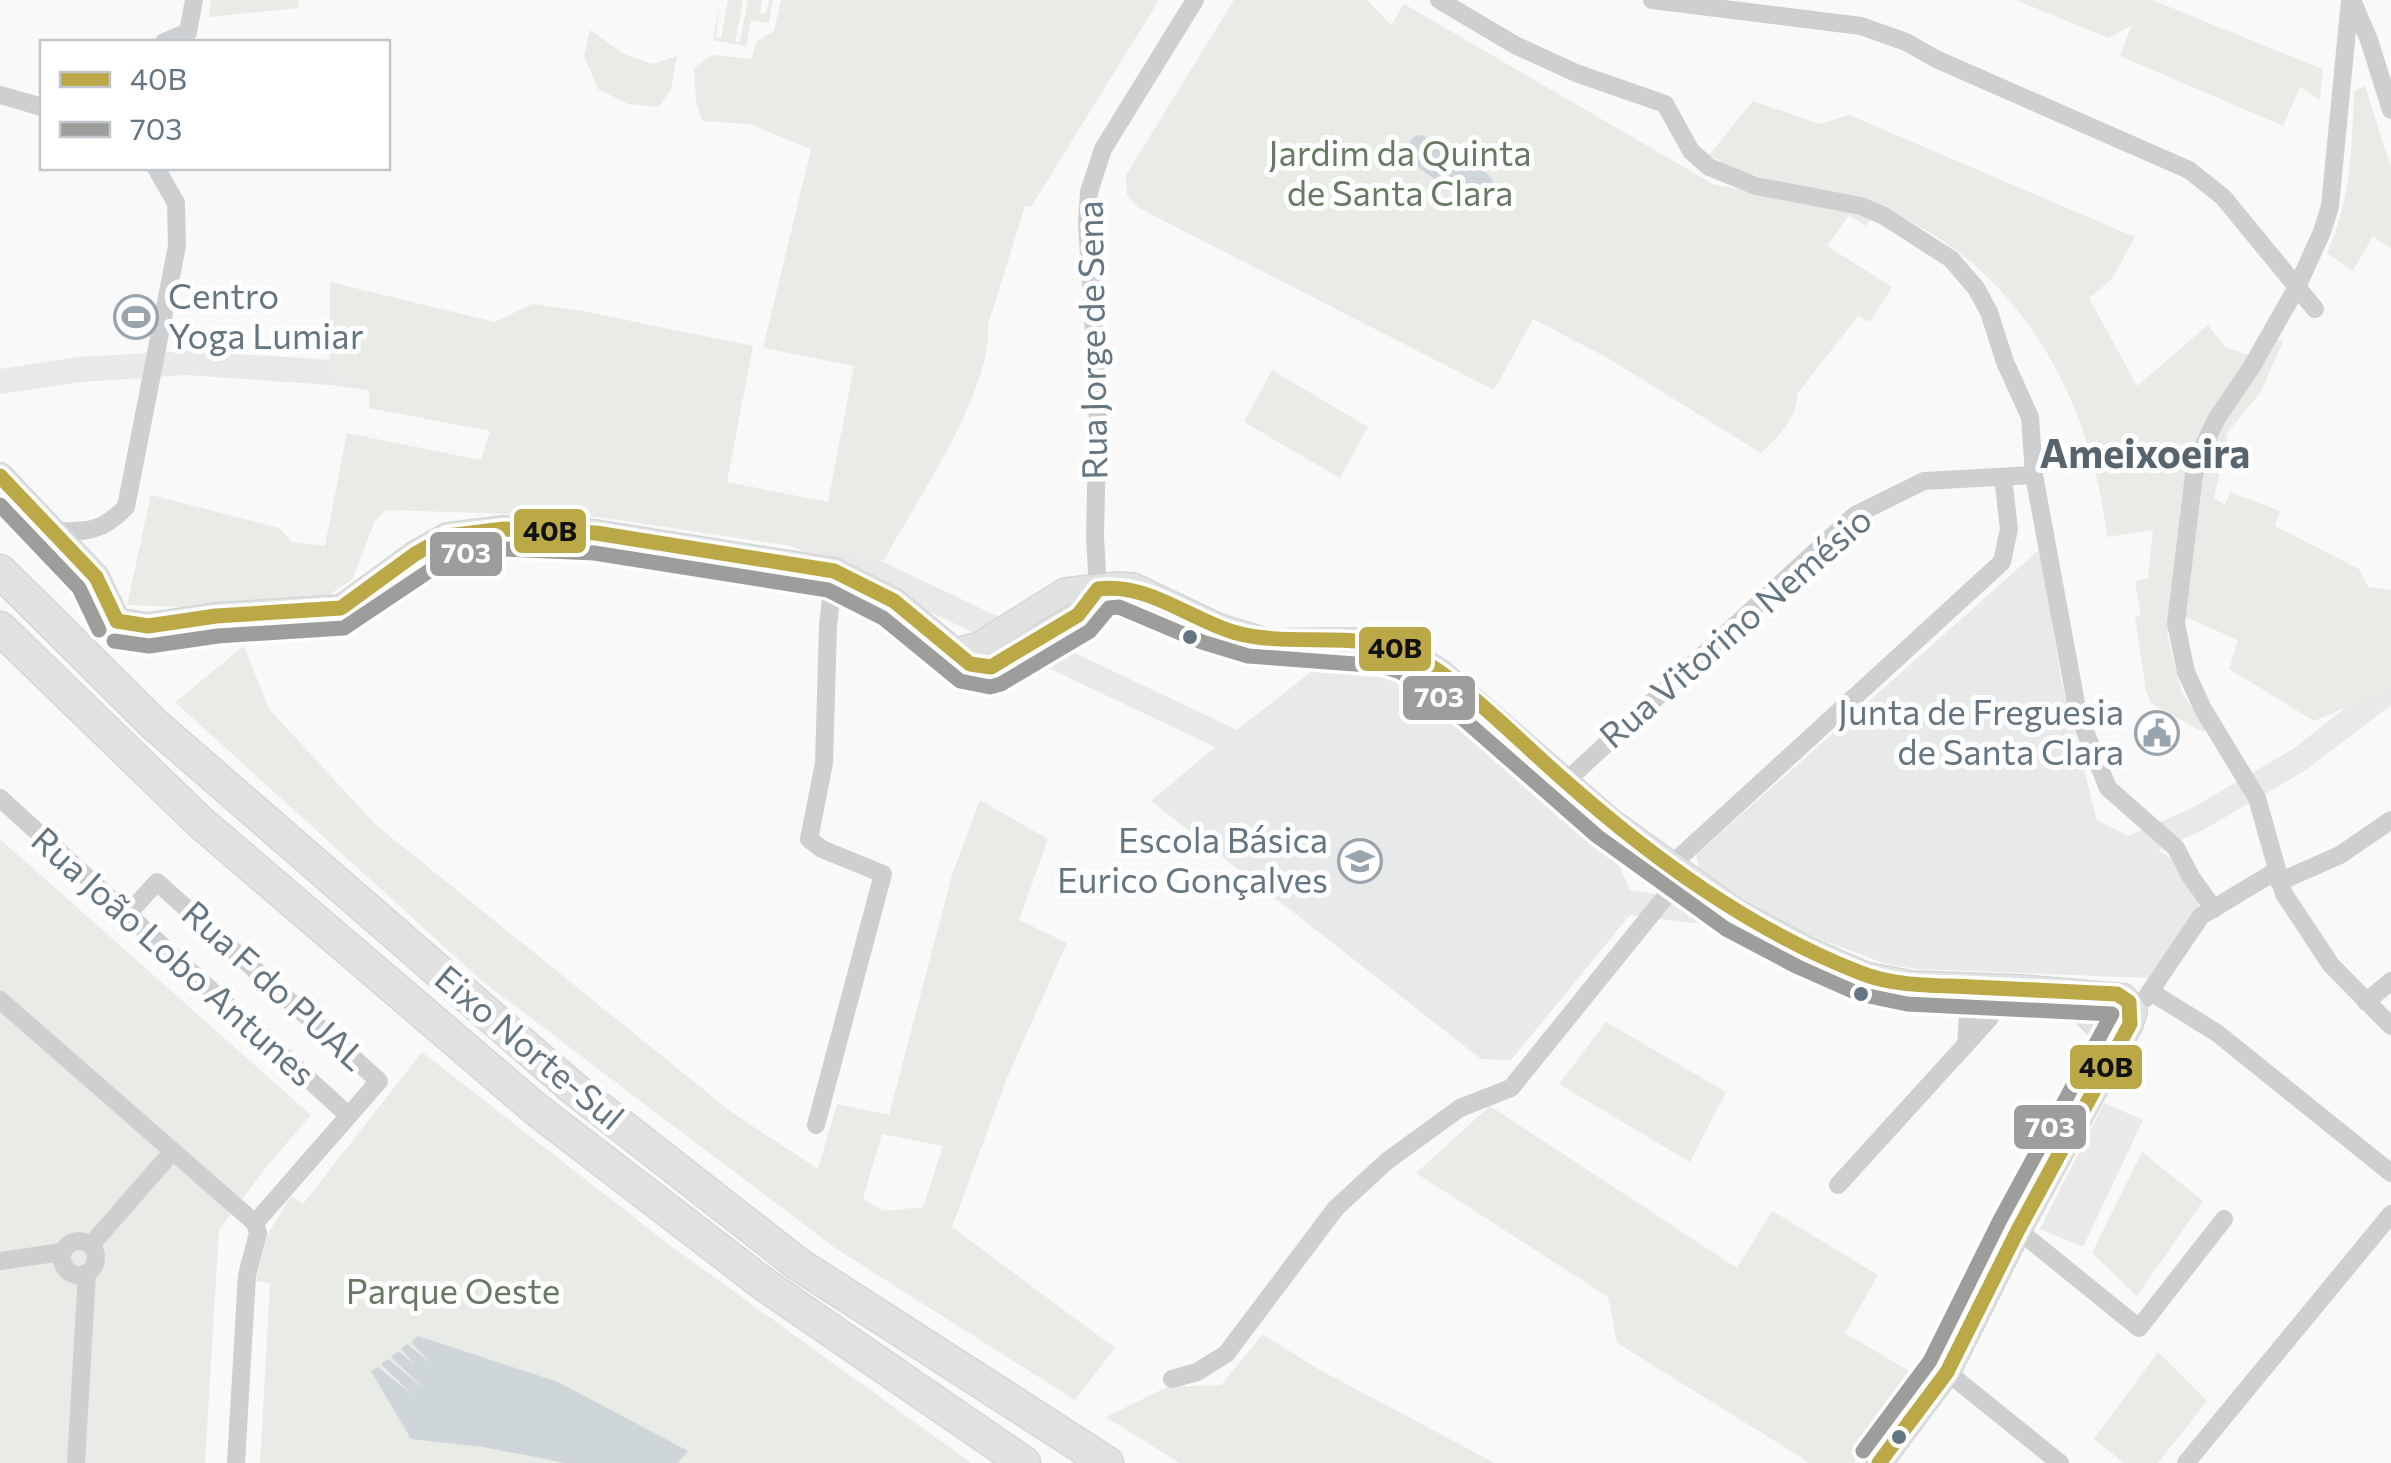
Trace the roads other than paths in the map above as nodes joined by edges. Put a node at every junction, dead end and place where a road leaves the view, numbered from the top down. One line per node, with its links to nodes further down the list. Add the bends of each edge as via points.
1 (194, 0): 6 (street, via 188,32)
2 (1195, 0): 20 (street, Rua Jorge de Sena, via 1103,148 1089,192)
3 (1439, 0): 14 (street, via 1515,45 1665,104 1702,162 1756,186 1860,206 1963,270 1989,312 2030,417)
4 (1652, 0): 11 (street, via 1860,26 1906,42 2189,170 2223,197)
5 (2351, 0): 9 (street); 11 (street, via 2330,206)
6 (169, 40)
7 (0, 95): 8 (street)
8 (40, 106)
9 (2391, 110)
10 (157, 170): 17 (street, via 176,203 178,246 126,507 109,525)
11 (2297, 287): 12 (street); 27 (street, via 2201,451 2176,623 2186,672 2258,798)
12 (2315, 309)
13 (0, 476): 17 (street)
14 (2034, 476): 15 (street, Rua Vitorino Nemésio); 28 (street, via 2078,714 2108,788 2176,848)
15 (2003, 477): 23 (street, Rua Vitorino Nemésio, via 1924,482 1855,515); 26 (street, via 2009,529 2002,562)
16 (0, 500): 21 (street)
17 (54, 531): 21 (street, via 96,577)
18 (0, 571): 58 (highway, Eixo Norte-Sul, via 154,724 572,1088 798,1264)
19 (834, 571): 20 (street, via 894,601 968,653 1065,592); 21 (street, via 596,533 504,528 447,536 341,608 148,626); 44 (street, via 824,762 809,839 883,874)
20 (1098, 588): 23 (street, via 1133,586 1268,642 1359,642 1413,655)
21 (117, 622)
22 (0, 628): 61 (highway, Eixo Norte-Sul, via 200,822 538,1110 765,1286)
23 (1565, 782): 26 (street)
24 (0, 798): 29 (street, Rua João Lobo Antunes)
25 (2391, 820): 27 (street, via 2340,855)
26 (1676, 870): 31 (street, via 1738,913 1865,976); 57 (street, via 1511,1088 1460,1108 1387,1160 1336,1208 1226,1354)
27 (2278, 877): 28 (street); 37 (street, via 2331,965)
28 (2214, 909): 33 (street, via 2190,928)
29 (126, 916): 43 (street, Rua João Lobo Antunes); 43 (street, Rua F do PUAL, via 157,882 380,1081)
30 (2391, 981): 37 (street)
31 (1970, 986): 32 (street); 41 (street)
32 (2007, 988): 34 (street); 41 (street)
33 (2151, 992): 35 (street); 38 (street); 46 (street, via 2233,1045)
34 (2065, 994): 35 (street); 39 (street)
35 (2112, 994): 38 (street, via 2131,1003); 39 (street, via 2095,1004)
36 (0, 1000): 45 (street)
37 (2366, 1002): 40 (street)
38 (2131, 1020): 39 (street, via 2122,1030); 42 (street)
39 (2100, 1026): 42 (street)
40 (2391, 1026)
41 (1966, 1045): 47 (street)
42 (2108, 1060): 51 (street)
43 (348, 1116): 50 (street)
44 (816, 1126)
45 (173, 1151): 50 (street); 52 (street)
46 (2391, 1173)
47 (1838, 1184)
48 (2391, 1214): 66 (street)
49 (2224, 1219): 51 (street, via 2139,1328)
50 (255, 1223): 60 (street)
51 (2018, 1230): 56 (street)
52 (92, 1245): 53 (street, via 75,1241); 55 (street, via 96,1260)
53 (62, 1252): 54 (street); 55 (street, via 66,1269)
54 (0, 1261)
55 (88, 1273): 59 (street)
56 (1947, 1372): 64 (street); 65 (street)
57 (1172, 1378)
58 (1044, 1425): 62 (highway, Eixo Norte-Sul); 63 (highway)
59 (76, 1463)
60 (236, 1463)
61 (1024, 1463)
62 (1107, 1463)
63 (1136, 1463)
64 (1879, 1463)
65 (2060, 1463)
66 (2186, 1463)

